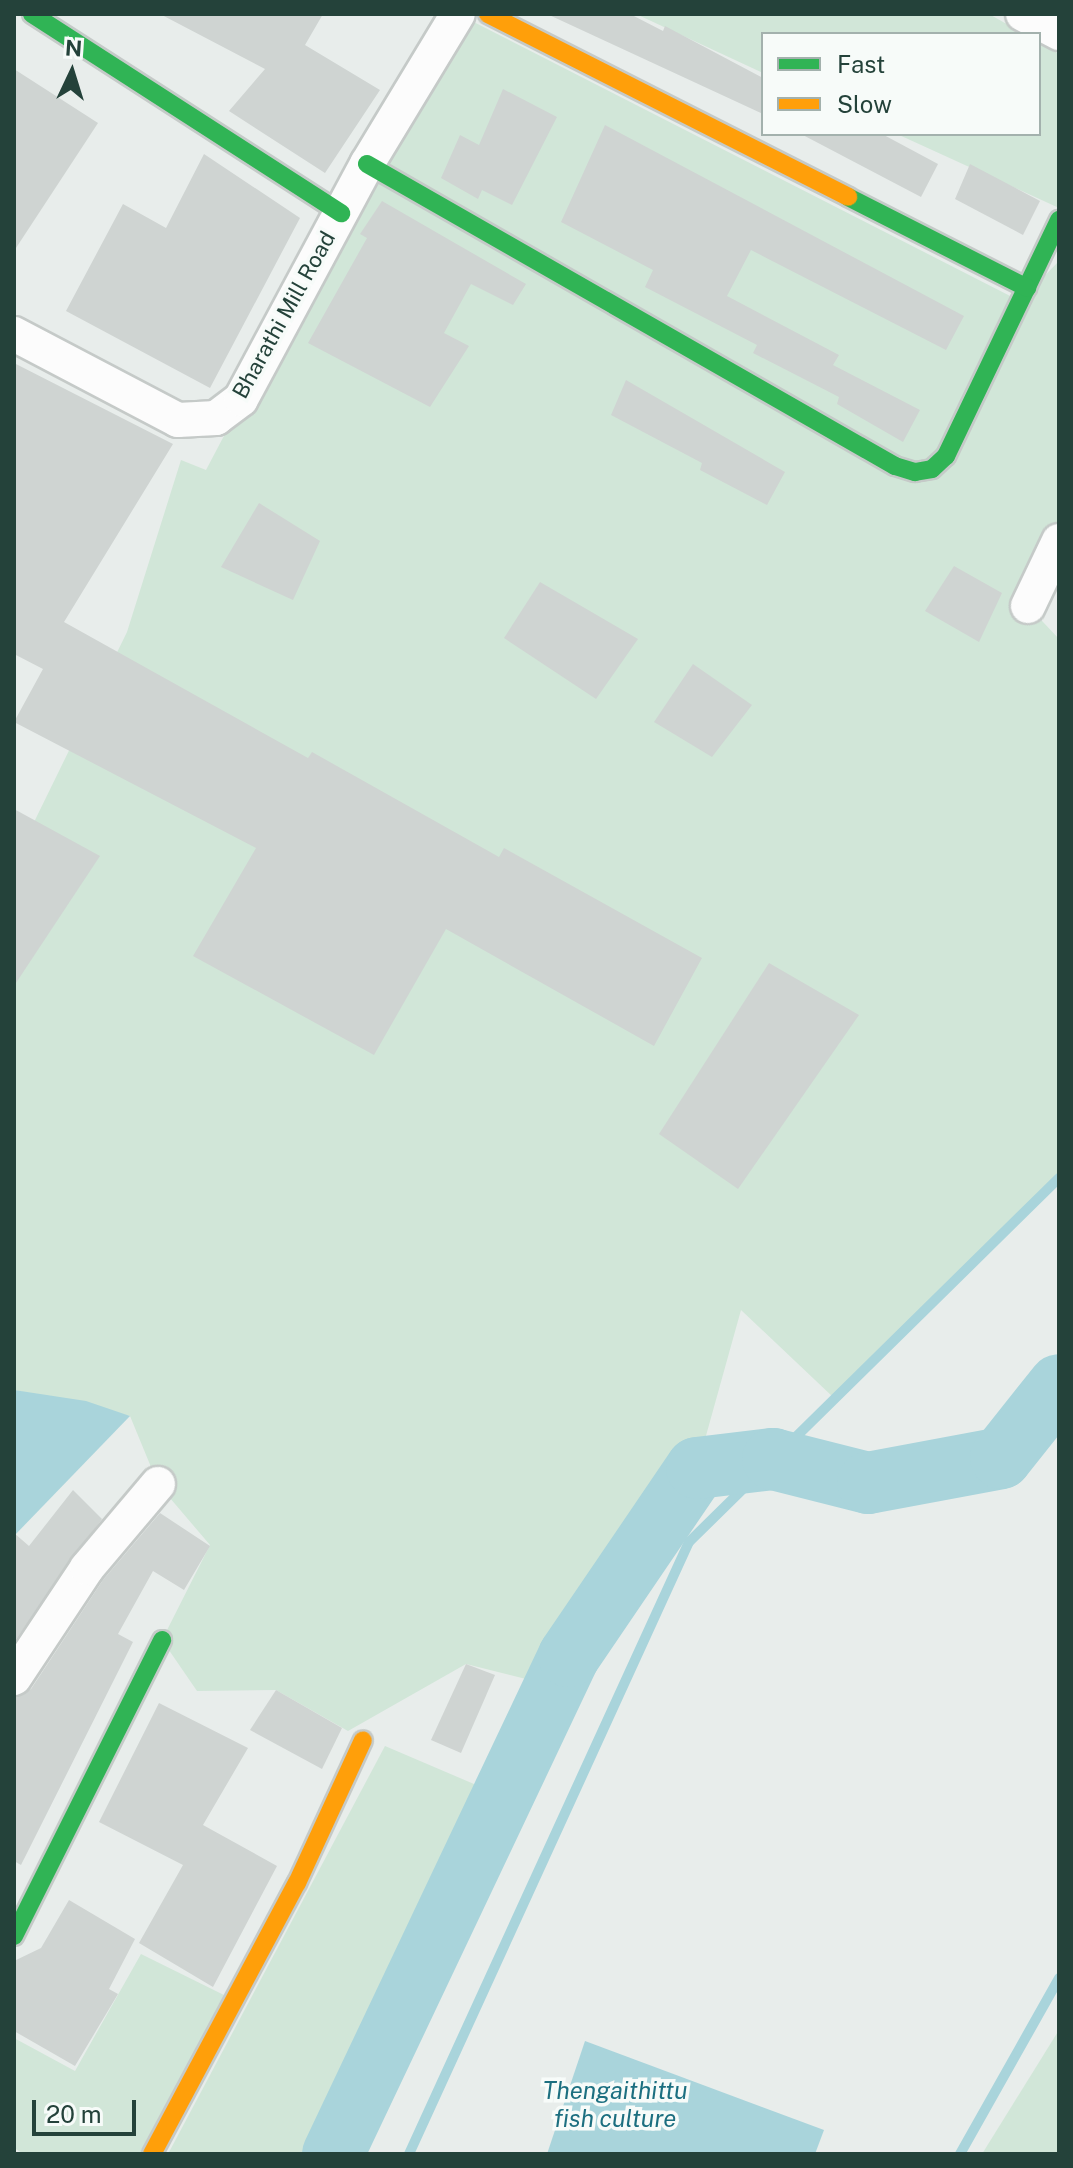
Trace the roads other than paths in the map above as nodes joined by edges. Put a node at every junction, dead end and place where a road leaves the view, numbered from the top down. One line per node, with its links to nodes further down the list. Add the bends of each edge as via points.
1 (32, 14): 7 (street)
2 (458, 14): 6 (street, Bharathi Mill Road)
3 (488, 14): 9 (street)
4 (1023, 14): 5 (street)
5 (1059, 33)
6 (367, 164): 7 (street, Bharathi Mill Road); 9 (street, via 895,466 915,472 932,469 946,456)
7 (341, 213): 10 (street, Bharathi Mill Road, via 241,399 216,418 178,420)
8 (1059, 220): 9 (street)
9 (1027, 288)
10 (14, 334)
11 (1059, 541): 12 (street)
12 (1028, 606)
13 (158, 1484): 15 (street, via 87,1568)
14 (162, 1640): 17 (street)
15 (14, 1678)
16 (363, 1740): 18 (street, via 297,1883)
17 (14, 1936)
18 (152, 2154)

